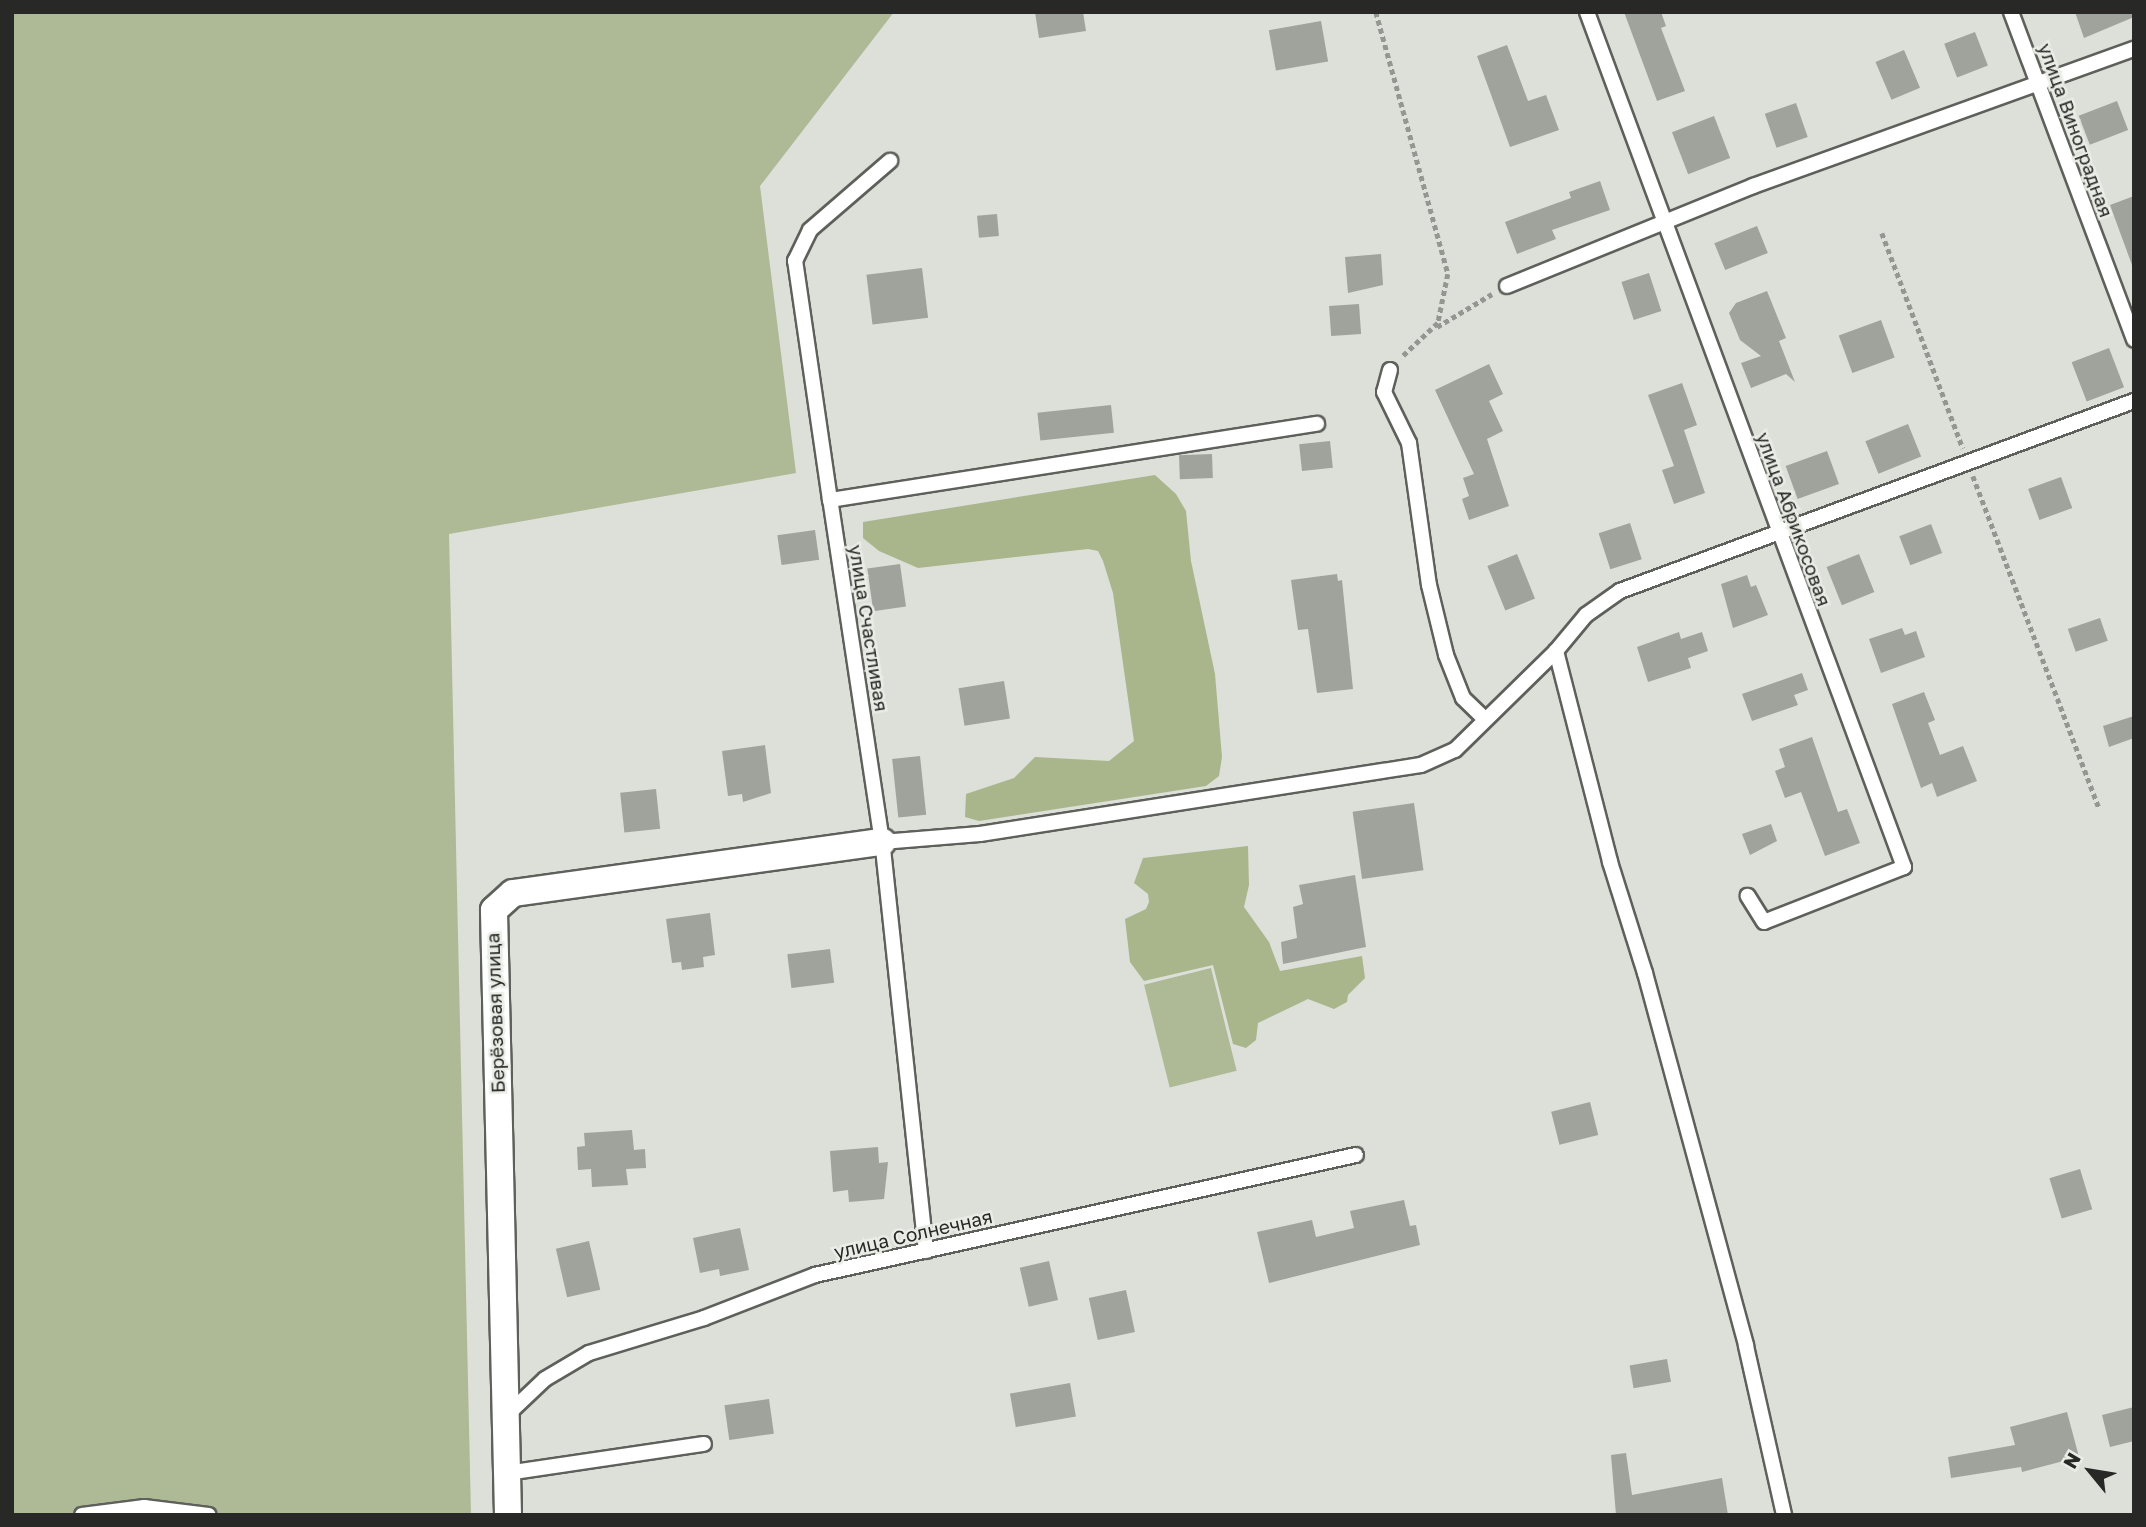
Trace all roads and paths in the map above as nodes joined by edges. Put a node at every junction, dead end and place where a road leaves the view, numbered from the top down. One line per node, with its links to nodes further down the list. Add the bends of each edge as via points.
1 (1376, 12): 10 (path, via 1448,274 1445,303)
2 (1587, 12): 7 (lane, улица Абрикосовая)
3 (2011, 12): 5 (lane, улица Виноградная)
4 (2134, 49): 5 (lane)
5 (2040, 84): 7 (lane, via 1753,186); 11 (lane, улица Виноградная)
6 (890, 161): 16 (lane, улица Счастливая, via 810,230 795,261)
7 (1668, 224): 9 (lane); 17 (lane, улица Абрикосовая)
8 (1882, 233): 15 (path)
9 (1507, 286): 10 (path)
10 (1433, 329): 12 (path)
11 (2134, 340)
12 (1390, 370): 19 (lane, via 1384,392 1409,443 1429,585 1446,655 1462,698)
13 (2134, 401): 15 (lane)
14 (1317, 425): 16 (lane)
15 (1968, 463): 17 (lane); 20 (path)
16 (830, 500): 21 (lane, улица Счастливая)
17 (1778, 535): 18 (lane, via 1620,591 1586,615); 22 (lane, улица Абрикосовая, via 1904,867 1764,922)
18 (1556, 650): 19 (lane); 31 (lane, via 1606,849 1645,973 1746,1346)
19 (1483, 718): 21 (lane, via 1454,750 1421,765 980,834)
20 (2099, 807)
21 (882, 842): 24 (lane, улица Счастливая); 25 (street, Берёзовая улица, via 513,893 494,910)
22 (1748, 896)
23 (1356, 1155): 24 (lane, улица Солнечная)
24 (926, 1251): 25 (lane, улица Солнечная, via 815,1275 704,1318 589,1353 545,1379)
25 (506, 1416): 27 (street, Берёзовая улица)
26 (704, 1444): 27 (lane)
27 (507, 1473): 30 (street, Берёзовая улица)
28 (82, 1515): 29 (lane, via 144,1507)
29 (209, 1515)
30 (508, 1515)
31 (1784, 1515)

